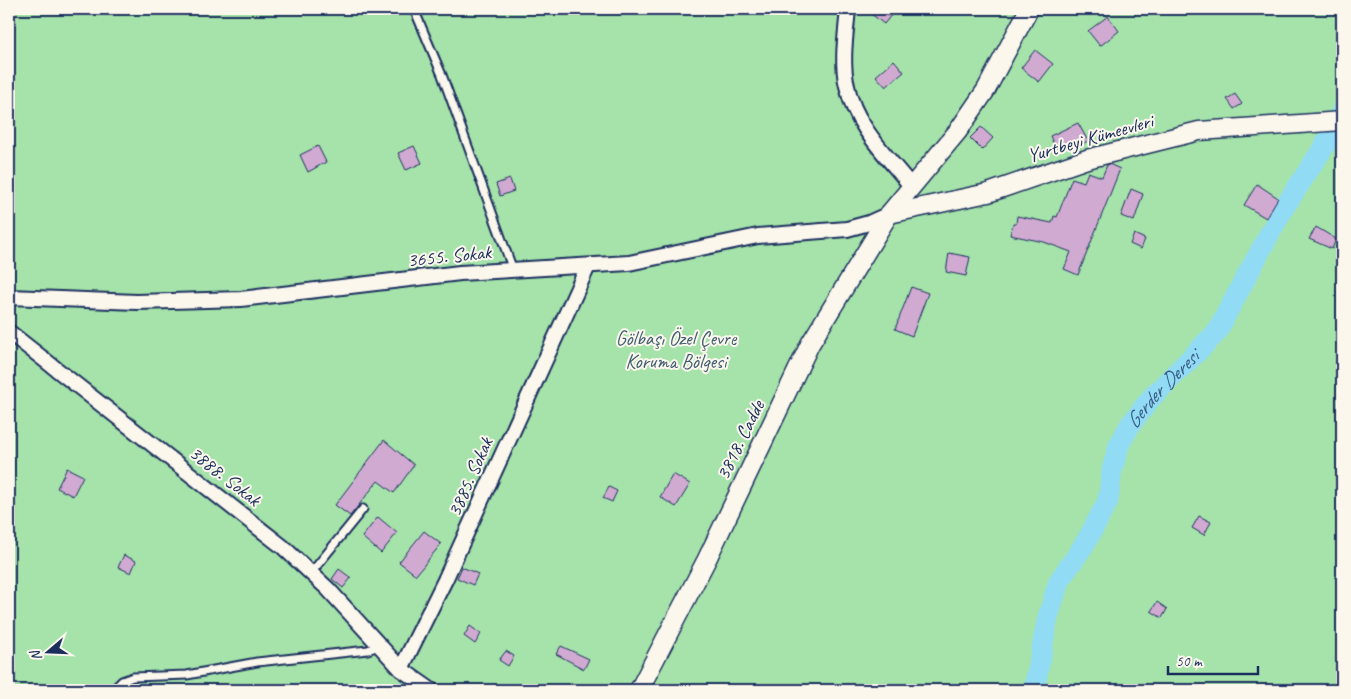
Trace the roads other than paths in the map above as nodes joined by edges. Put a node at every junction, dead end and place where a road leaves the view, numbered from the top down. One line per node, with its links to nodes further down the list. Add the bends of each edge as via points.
1 (414, 9): 8 (lane)
2 (848, 9): 5 (street, via 845,68 849,96 870,137)
3 (1029, 9): 5 (street, via 972,112)
4 (1335, 121): 6 (street, Yurtbeyi Kümeevleri, via 1222,128 1177,135 1087,159 988,193)
5 (911, 186): 6 (street)
6 (889, 214): 7 (street, 3655. Sokak, via 847,229 758,236 650,260); 17 (street, 3818. Cadde, via 810,344)
7 (588, 266): 8 (street, 3655. Sokak); 14 (street, 3885. Sokak)
8 (513, 270): 9 (street, 3655. Sokak, via 460,273 241,299 137,302)
9 (9, 297)
10 (9, 332): 12 (street, 3888. Sokak, via 258,527)
11 (363, 509): 12 (lane)
12 (311, 573): 13 (street, 3888. Sokak)
13 (378, 646): 14 (street, 3888. Sokak); 15 (lane, via 368,650 273,660 187,674 133,677 122,681)
14 (401, 669): 16 (street)
15 (113, 690)
16 (431, 690)
17 (639, 690)

